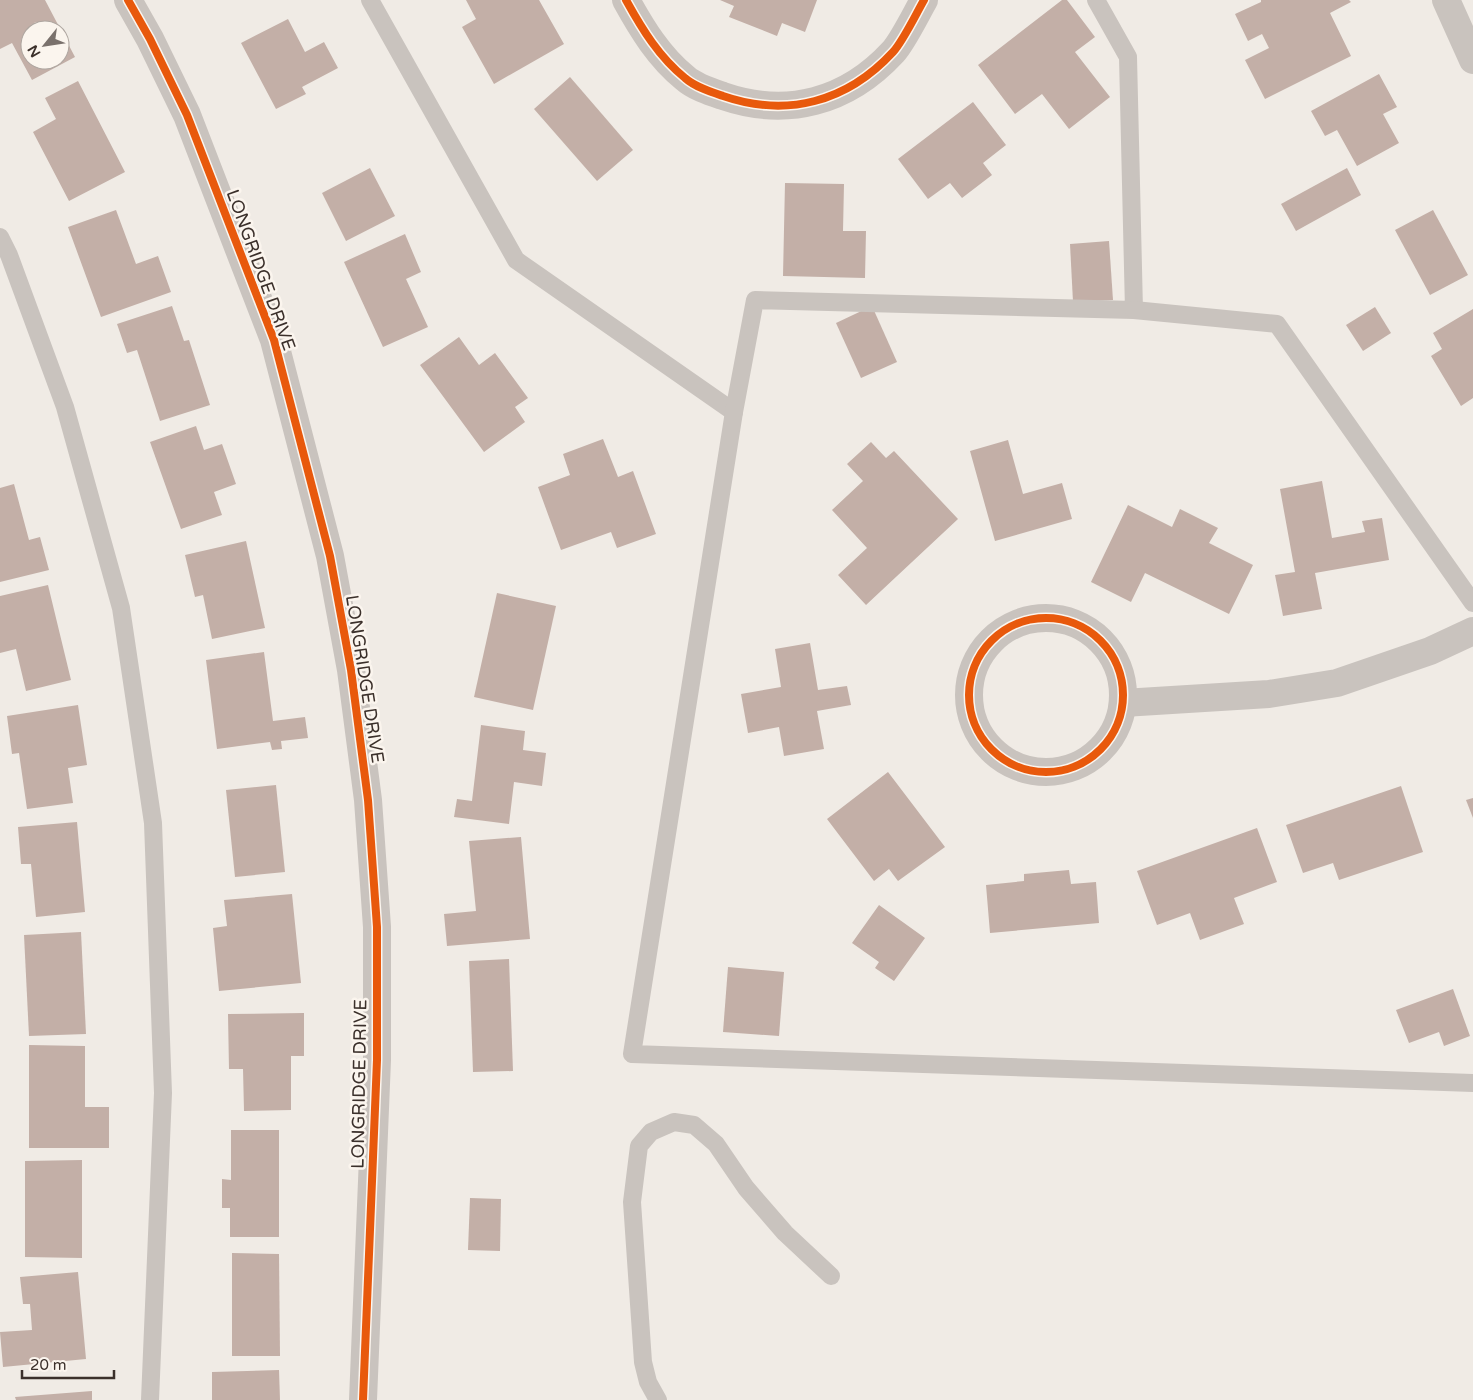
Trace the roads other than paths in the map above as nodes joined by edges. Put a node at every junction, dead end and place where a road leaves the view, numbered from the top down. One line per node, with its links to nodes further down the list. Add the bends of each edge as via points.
1 (128, 0): 17 (street, LONGRIDGE DRIVE, via 187,116 274,340 330,556 351,670 368,800 376,927 377,1060)
2 (370, 0): 10 (lane, via 516,260)
3 (626, 0): 4 (street, via 643,31 665,60 687,80 743,103 784,106 816,102 856,84 894,52)
4 (924, 0)
5 (1096, 0): 9 (lane, via 1128,57)
6 (1446, 0): 7 (street)
7 (1473, 60)
8 (0, 236): 16 (lane, via 65,407 121,608 153,823 162,1094)
9 (1134, 310): 10 (lane, via 755,300); 11 (lane, via 1277,324)
10 (734, 412): 14 (lane, via 632,1054)
11 (1473, 602)
12 (1473, 631): 13 (street, via 1430,652 1337,683 1269,694)
13 (1123, 703): 13 (street, via 1124,685 1118,664 1104,643 1093,633 1064,619 1039,617 1006,628 988,643 975,663 969,683 970,713 984,742 1015,766 1029,770 1056,772 1086,762 1101,750 1116,729)
14 (1473, 1083)
15 (830, 1276): 18 (lane, via 785,1233 746,1188 716,1144 694,1125 674,1122 651,1132 640,1146 632,1202 643,1362 648,1382)
16 (150, 1400)
17 (363, 1400)
18 (658, 1400)

